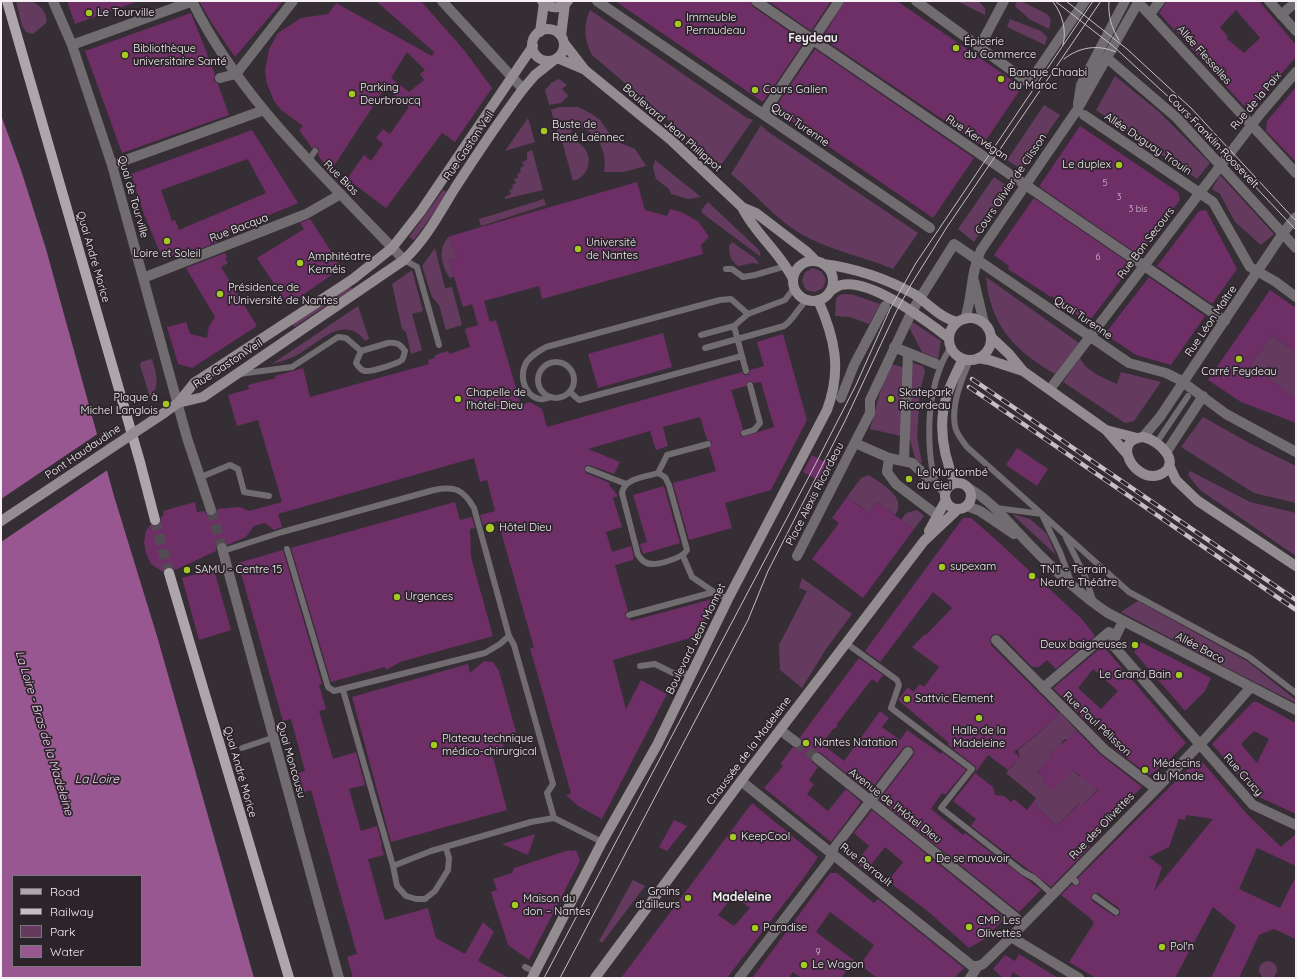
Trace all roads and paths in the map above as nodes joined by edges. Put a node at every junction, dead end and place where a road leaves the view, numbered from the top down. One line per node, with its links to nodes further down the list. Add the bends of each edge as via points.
1 (8, 1): 129 (main road, Quai André Morice)
2 (53, 1): 25 (street, Quai de Tourville)
3 (192, 1): 25 (street); 32 (street, Rue Bias)
4 (293, 1): 32 (street)
5 (442, 1): 33 (street)
6 (597, 1): 38 (street, Quai Turenne)
7 (756, 1): 24 (street, Rue Kervégan)
8 (839, 1): 24 (street)
9 (916, 1): 27 (street)
10 (1004, 1): 27 (street)
11 (1085, 1): 27 (street, via 1029,83)
12 (1125, 1): 37 (street, via 1081,85)
13 (1160, 1): 19 (street)
14 (1269, 1): 20 (street)
15 (543, 2): 18 (main road, via 555,8); 22 (main road)
16 (1139, 2): 19 (street, Allée Flesselles); 28 (street, Cours Olivier de Clisson)
17 (1296, 2): 20 (street)
18 (566, 3): 23 (main road)
19 (1150, 14): 39 (street, Allée Flesselles)
20 (1281, 15): 21 (street)
21 (1296, 31)
22 (540, 32): 23 (main road, via 551,30); 26 (main road, via 534,38)
23 (562, 40): 29 (main road, via 563,52); 30 (main road, Boulevard Jean Philippot)
24 (813, 40): 38 (street); 45 (street, Rue Kervégan)
25 (72, 45): 42 (street, Quai de Tourville)
26 (532, 46): 29 (main road, via 539,58 547,61); 33 (main road, Rue Gaston Veil)
27 (980, 46)
28 (1107, 58): 37 (street, Cours Olivier de Clisson); 43 (street, Cours Franklin Roosevelt, via 1177,118)
29 (556, 59): 30 (main road, Boulevard Jean Philippot); 35 (main road, Rue Gaston Veil, via 535,75)
30 (585, 70): 48 (main road, Boulevard Jean Philippot, via 672,141)
31 (1296, 72): 39 (street, Rue de la Paix)
32 (236, 74): 34 (street); 36 (street, Rue Bias)
33 (510, 76): 35 (street); 52 (main road, Rue Gaston Veil, via 421,211)
34 (220, 78)
35 (523, 89): 55 (main road, Rue Gaston Veil, via 458,184 437,220)
36 (264, 110): 41 (street, Rue Bias); 42 (street)
37 (1080, 112): 45 (street, Cours Olivier de Clisson); 46 (street, Allée Duguay Trouin)
38 (763, 114): 50 (street, Quai Turenne)
39 (1251, 125): 43 (street, Rue de la Paix); 44 (street, Allée Flesselles)
40 (315, 152): 41 (lane)
41 (308, 161): 47 (street, Rue Bias)
42 (112, 165): 62 (street, Quai de Tourville)
43 (1221, 165): 46 (street, Rue Bon Secours); 51 (street, Cours Franklin Roosevelt)
44 (1296, 174)
45 (1025, 185): 54 (street, Cours Olivier de Clisson); 57 (street, Rue Kervégan)
46 (1199, 193): 57 (street, Rue Bon Secours); 60 (street, via 1213,202 1243,258)
47 (341, 194): 52 (street, Rue Bias); 62 (street, Rue Bacqua, via 306,214)
48 (742, 207): 56 (main road, Boulevard Jean Philippot, via 756,213); 58 (main road, Boulevard Jean Philippot, via 749,220)
49 (1296, 217): 51 (street, Rue Léon Maître)
50 (930, 228)
51 (1283, 233): 53 (street, Cours Franklin Roosevelt); 60 (street, Rue Léon Maître)
52 (392, 248): 55 (street, Rue Bias); 100 (main road, Rue Gaston Veil, via 353,279 194,383)
53 (1296, 248)
54 (977, 259): 61 (street, Cours Olivier de Clisson); 65 (street, Quai Turenne, via 954,244); 78 (street, Quai Turenne)
55 (404, 260): 81 (lane, via 417,267); 91 (main road, Rue Gaston Veil)
56 (820, 263): 63 (main road, via 809,262 801,265 796,270); 64 (main road, via 832,275); 65 (main road, Boulevard Jean Philippot, via 878,278)
57 (1144, 265): 73 (street, Rue Kervégan); 78 (street, Rue Bon Secours)
58 (786, 266): 59 (lane, via 743,277 732,269); 63 (main road, Boulevard Jean Philippot)
59 (726, 269)
60 (1258, 273): 66 (street, via 1276,282); 73 (street, Rue Léon Maître)
61 (973, 275): 72 (street, Cours Olivier de Clisson, via 968,310); 74 (street, Cours Olivier de Clisson)
62 (143, 278): 100 (street, Quai de Tourville)
63 (794, 284): 67 (main road, via 799,296); 71 (lane, via 785,300)
64 (830, 291): 68 (main road); 70 (main road, via 840,286 859,287 889,298)
65 (921, 295): 70 (street, Place Alexis Ricordeau); 72 (main road, Boulevard Jean Philippot, via 949,319)
66 (1296, 297)
67 (807, 300): 68 (main road); 79 (lane, via 793,319 784,326)
68 (818, 300): 142 (main road, Boulevard Jean Monnet, via 832,336 835,370 832,395 827,410)
69 (885, 306): 99 (street, via 854,365)
70 (912, 311): 80 (main road); 82 (street, Place Alexis Ricordeau)
71 (748, 314): 75 (lane); 98 (lane, via 731,299 720,300 546,347 534,354 525,364 522,378 528,392 536,398)
72 (962, 320): 74 (main road, via 975,319); 80 (main road, via 951,331)
73 (1225, 321): 92 (street, Rue Léon Maître)
74 (984, 323): 77 (main road)
75 (734, 326): 76 (lane); 79 (lane)
76 (701, 335)
77 (991, 337): 87 (main road, via 988,350); 90 (main road)
78 (1090, 337): 92 (street, Quai Turenne, via 1128,363 1166,373); 94 (street, Rue Bon Secours)
79 (738, 339): 83 (lane); 86 (lane)
80 (950, 343): 87 (main road, via 956,354); 123 (lane, via 935,386 930,411 933,472 938,488)
81 (439, 345)
82 (894, 347): 85 (street); 105 (street, Place Alexis Ricordeau, via 870,400 870,413)
83 (705, 348)
84 (361, 351): 84 (lane, via 395,343 401,345 405,351 400,361 366,372 356,363); 91 (lane, via 346,338 338,337 292,367)
85 (908, 353): 88 (street); 111 (street)
86 (742, 356): 89 (lane); 95 (lane, via 579,400)
87 (970, 359): 90 (main road, via 989,360); 119 (main road, via 946,399 942,433 946,458); 128 (lane, via 956,400 955,426 958,434 967,447)
88 (936, 364)
89 (746, 371)
90 (1023, 371): 94 (main road)
91 (235, 374): 100 (main road, Rue Gaston Veil, via 203,397)
92 (1183, 382): 97 (street, Quai Turenne); 103 (street, Rue Léon Maître)
93 (750, 385): 102 (lane, via 760,423 754,430)
94 (1050, 389): 101 (main road)
95 (570, 392): 98 (lane, via 563,396); 98 (lane, via 574,381 570,368 562,363 549,363 539,374 538,380 540,389)
96 (1188, 396): 104 (lane)
97 (1203, 396): 107 (street); 108 (street, Quai Turenne, via 1226,414)
98 (551, 397)
99 (841, 398)
100 (178, 403): 116 (street); 130 (main road, Pont Haudaudine, bridge)
101 (1106, 430): 103 (main road); 109 (main road)
102 (744, 433)
103 (1140, 437): 104 (main road); 109 (main road, via 1132,440)
104 (1157, 442): 107 (main road)
105 (855, 443): 110 (street, Place Alexis Ricordeau); 137 (street, Place Alexis Ricordeau)
106 (708, 444): 115 (lane, via 667,455)
107 (1166, 451): 112 (main road)
108 (1296, 452)
109 (1127, 454): 114 (main road, via 1131,463 1144,474)
110 (889, 458): 111 (street, Place Alexis Ricordeau); 127 (street, via 887,472 896,484)
111 (904, 461): 117 (street, Place Alexis Ricordeau, via 912,463)
112 (1169, 465): 114 (main road); 118 (main road)
113 (588, 470): 120 (lane)
114 (1161, 473): 118 (main road)
115 (658, 474): 120 (lane); 136 (lane, via 665,477 669,485 687,550)
116 (201, 477): 122 (lane, via 230,465 238,469 244,492); 126 (street)
117 (928, 478)
118 (1176, 480): 138 (main road, via 1208,508)
119 (955, 483): 121 (main road, via 962,483); 123 (main road, via 948,488)
120 (626, 484): 136 (lane, via 622,498 641,559 653,564)
121 (970, 489): 124 (main road, via 972,497); 125 (street)
122 (269, 496)
123 (945, 497): 124 (main road, via 950,506); 132 (main road, Chaussée de la Madeleine)
124 (962, 508): 132 (main road, Chaussée de la Madeleine); 133 (street, via 980,512)
125 (995, 508): 128 (lane); 133 (street)
126 (211, 510)
127 (933, 512)
128 (1042, 514): 131 (lane); 140 (lane)
129 (155, 520)
130 (1, 521)
131 (1064, 535): 143 (lane, via 1085,576); 155 (lane, via 1129,592 1249,657)
132 (924, 541): 149 (main road, Chaussée de la Madeleine)
133 (1029, 544): 140 (street, Allée Baco)
134 (287, 549): 154 (lane, via 328,687 334,691)
135 (222, 550): 146 (lane, via 283,535 434,490 459,490 474,508); 158 (street, Quai Moncousu)
136 (683, 556): 141 (lane, via 692,577)
137 (797, 556)
138 (1296, 566)
139 (169, 573): 181 (main road, Quai André Morice)
140 (1072, 584): 143 (street, Allée Baco)
141 (714, 592): 142 (lane); 144 (lane)
142 (728, 599): 151 (main road, Boulevard Jean Monnet)
143 (1094, 604): 145 (street, Allée Baco)
144 (629, 615)
145 (1123, 621): 147 (street); 153 (street, Allée Baco)
146 (509, 636): 154 (lane, via 485,653); 167 (lane, via 514,645 553,784 547,793)
147 (1116, 636): 152 (street, via 1108,632); 160 (street, Rue Crucy, via 1112,644)
148 (996, 640): 152 (street, Rue Paul Pélisson)
149 (846, 642): 157 (main road, Chaussée de la Madeleine); 173 (lane, via 897,680 899,685 891,708 972,769 941,808)
150 (640, 666): 151 (lane, via 655,664 673,672)
151 (692, 674): 169 (main road, Boulevard Jean Monnet, via 657,745)
152 (1043, 688): 165 (street, Rue Paul Pélisson, via 1105,750)
153 (1250, 688): 156 (street, Allée Baco); 160 (street, Rue des Olivettes)
154 (343, 690): 172 (lane)
155 (1296, 693)
156 (1296, 710)
157 (780, 730): 159 (street); 164 (main road, Chaussée de la Madeleine)
158 (272, 738): 161 (lane); 182 (street, Quai Moncousu)
159 (796, 742)
160 (1200, 743): 165 (street, Rue des Olivettes); 168 (street, Rue Crucy, via 1253,806)
161 (242, 748)
162 (908, 752): 166 (street)
163 (817, 758): 166 (street, Avenue de l'Hôtel Dieu)
164 (741, 781): 171 (street, Rue Perrault); 183 (main road, Chaussée de la Madeleine)
165 (1155, 788): 173 (street, Rue des Olivettes, via 1074,879)
166 (871, 802): 171 (street); 176 (street, Avenue de l'Hôtel Dieu)
167 (554, 818): 169 (lane); 170 (lane, via 531,822)
168 (1296, 825)
169 (602, 842): 180 (main road, Boulevard Jean Monnet)
170 (446, 848): 172 (lane); 172 (lane, via 449,858 448,870 435,891 425,899 406,896 397,886)
171 (834, 850): 178 (street, Rue Perrault, via 966,962); 184 (street, via 829,862)
172 (393, 866)
173 (1052, 894): 177 (street, Rue des Olivettes)
174 (1094, 897): 175 (lane)
175 (1116, 912)
176 (1016, 918)
177 (1011, 937): 178 (street, Rue des Olivettes); 186 (street)
178 (978, 966): 185 (street, Rue des Olivettes)
179 (525, 967): 180 (lane)
180 (534, 975)
181 (289, 978)
182 (339, 978)
183 (595, 978)
184 (739, 978)
185 (970, 978)
186 (1079, 978)

